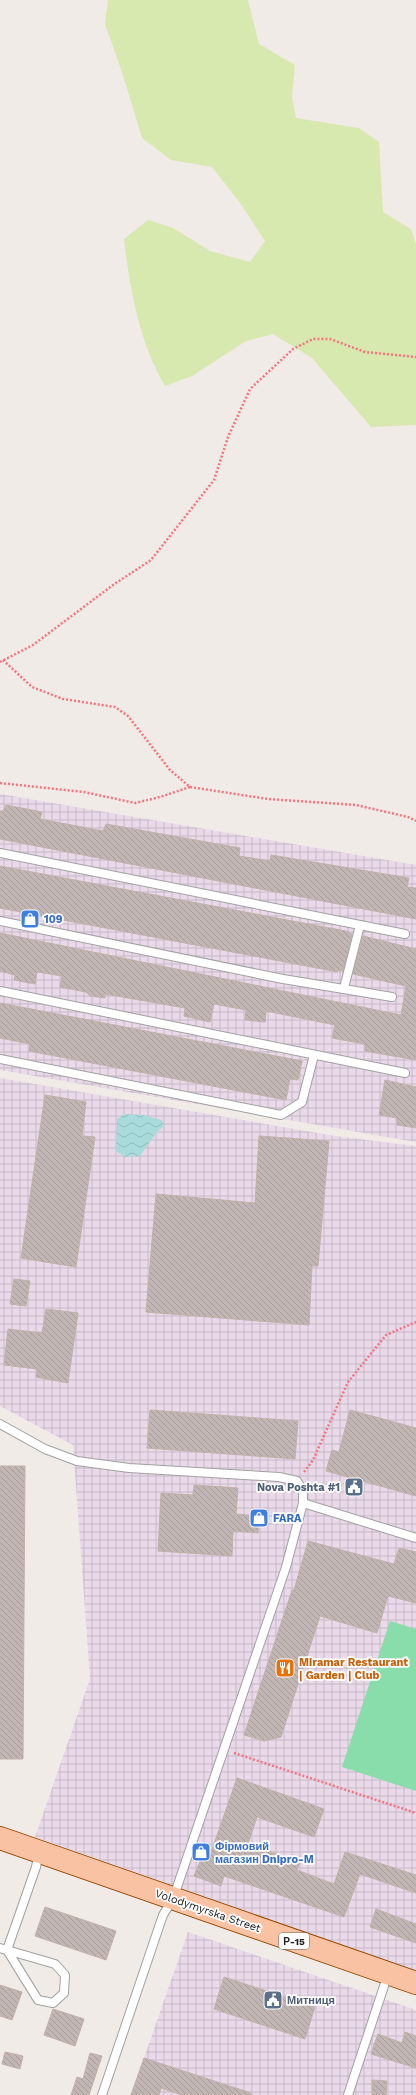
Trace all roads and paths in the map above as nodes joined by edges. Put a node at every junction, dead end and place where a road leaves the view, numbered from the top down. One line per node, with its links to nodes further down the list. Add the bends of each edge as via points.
1 (416, 357): 2 (path, via 365,352 330,338 312,339 293,349 250,389 228,436 214,480 151,560 33,645)
2 (2, 661): 4 (path, via 32,687 63,699 116,707 128,716 170,770)
3 (0, 783): 4 (path, via 84,792 135,803)
4 (190, 787): 5 (path, via 268,798 356,805 408,816)
5 (416, 821)
6 (0, 853): 8 (lane)
7 (0, 921): 10 (lane, via 283,979)
8 (360, 925): 9 (lane); 10 (lane)
9 (405, 934)
10 (344, 988): 12 (lane)
11 (0, 991): 13 (lane)
12 (392, 997)
13 (314, 1055): 14 (lane, via 302,1102 281,1115); 15 (lane)
14 (0, 1059)
15 (405, 1073)
16 (416, 1322): 18 (path, via 386,1335 348,1382 313,1460)
17 (0, 1424): 18 (lane, via 45,1449 77,1461 129,1468 279,1477)
18 (297, 1481): 19 (lane, via 303,1491)
19 (303, 1503): 20 (lane); 21 (lane, via 286,1567)
20 (416, 1538)
21 (224, 1750): 22 (path); 25 (lane)
22 (416, 1814)
23 (0, 1838): 24 (main road, Volodymyrska Street / Р-15)
24 (39, 1852): 25 (main road, Volodymyrska Street / Р-15); 26 (lane, via 36,1867)
25 (173, 1898): 27 (main road, Volodymyrska Street / Р-15); 29 (lane, via 163,1915)
26 (3, 1949): 26 (lane, via 55,1964 65,1975 64,1993 53,2003 38,2000)
27 (388, 1973): 28 (main road, Volodymyrska Street / Р-15); 30 (lane)
28 (416, 1983)
29 (102, 2095)
30 (348, 2095)

